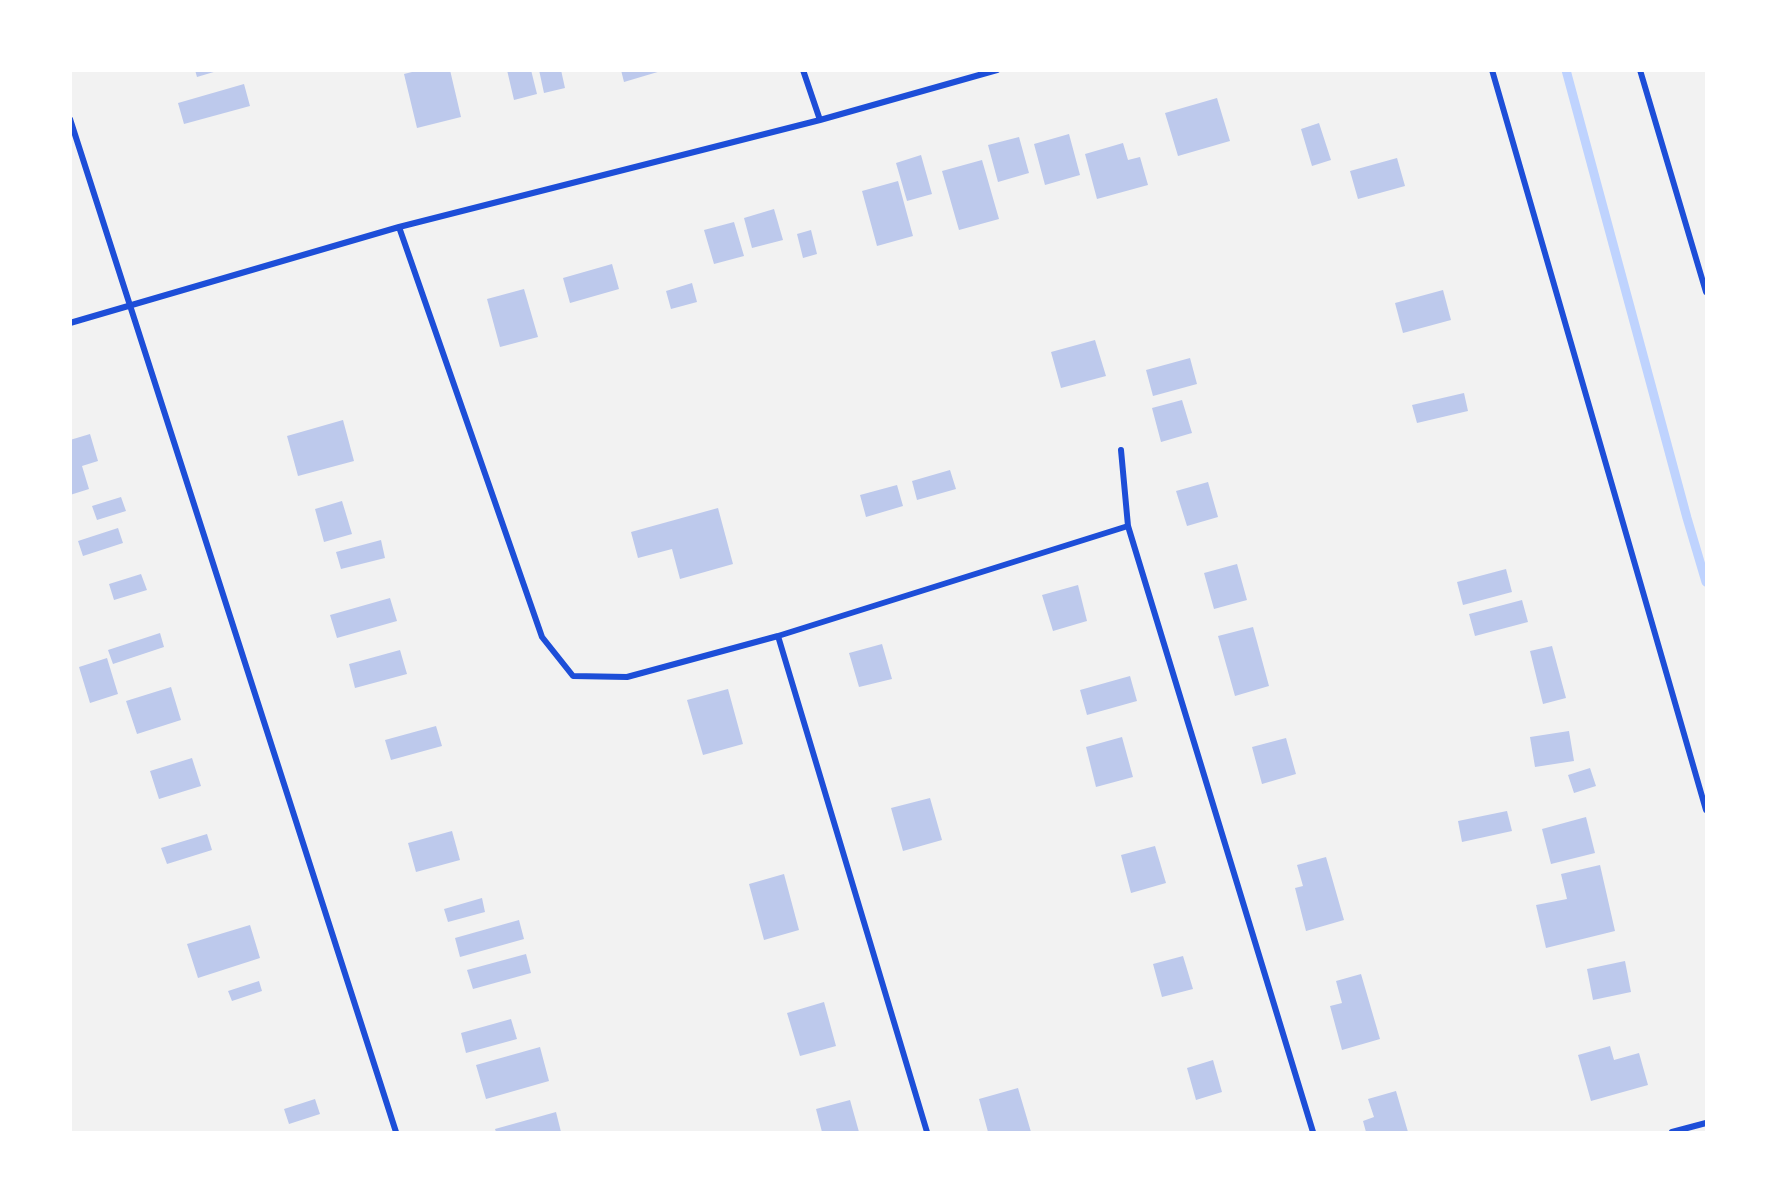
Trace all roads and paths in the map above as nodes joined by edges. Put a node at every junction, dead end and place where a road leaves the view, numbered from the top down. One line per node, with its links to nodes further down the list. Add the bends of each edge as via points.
1 (803, 70): 6 (street)
2 (997, 70): 6 (street)
3 (1492, 70): 14 (street)
4 (1640, 70): 8 (street)
5 (70, 119): 9 (street)
6 (820, 120): 7 (street)
7 (399, 227): 9 (street); 13 (street, via 542,637 573,676 627,676)
8 (1707, 292)
9 (131, 304): 10 (street); 16 (street)
10 (70, 323)
11 (1121, 450): 12 (street)
12 (1128, 526): 13 (street); 18 (street)
13 (778, 636): 17 (street)
14 (1707, 810)
15 (1707, 1123): 19 (street)
16 (396, 1132)
17 (927, 1132)
18 (1312, 1132)
19 (1672, 1132)

